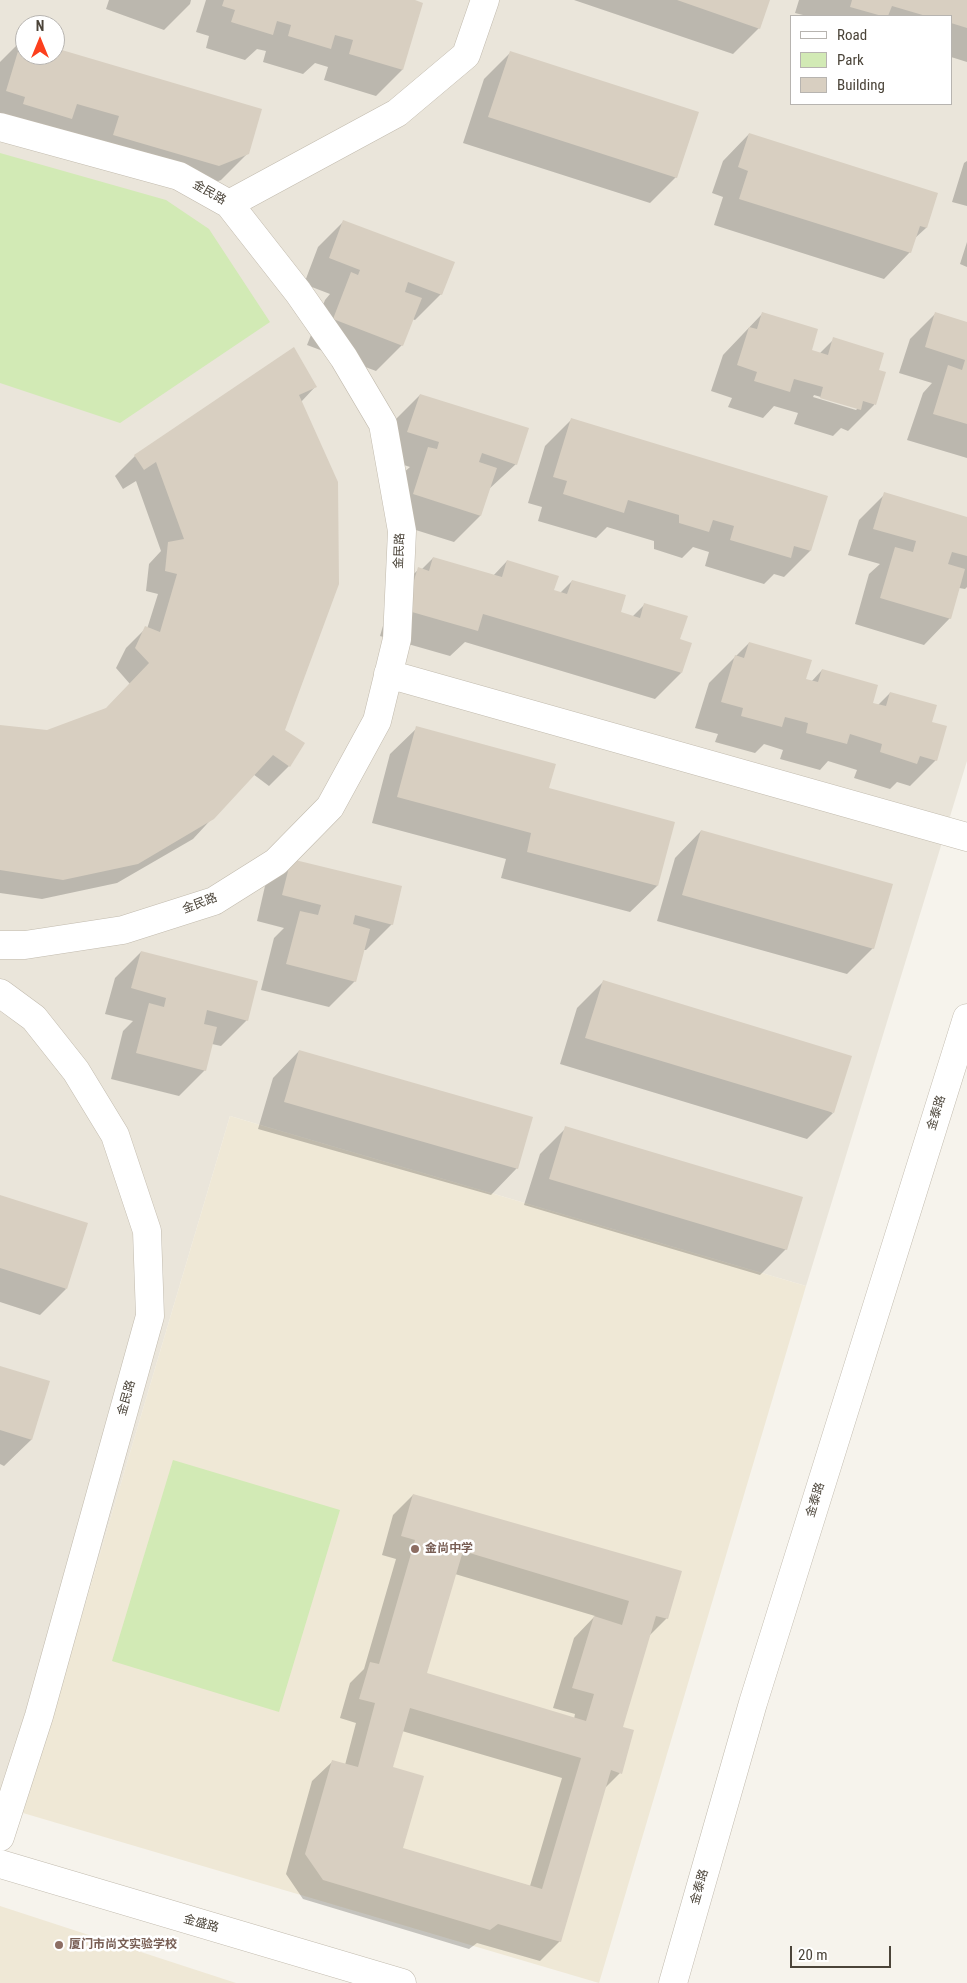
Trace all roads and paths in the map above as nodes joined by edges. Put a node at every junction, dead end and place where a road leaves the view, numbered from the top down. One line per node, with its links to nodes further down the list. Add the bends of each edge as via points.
1 (485, 0): 3 (street, via 466,55 397,113)
2 (0, 127): 3 (street, 金民路, via 179,176)
3 (229, 204): 4 (street, 金民路, via 344,358 383,424 402,531 397,639)
4 (388, 674): 5 (street); 6 (street, 金民路, via 377,721 330,807 276,862 214,901 122,930 26,945)
5 (967, 837)
6 (0, 945)
7 (0, 993): 9 (street, 金民路, via 34,1018 76,1071 115,1135 147,1230 150,1316 39,1716)
8 (967, 1018): 12 (street, 金泰路, via 753,1703)
9 (0, 1837)
10 (0, 1864): 11 (street, 金盛路)
11 (402, 1983)
12 (673, 1983)

